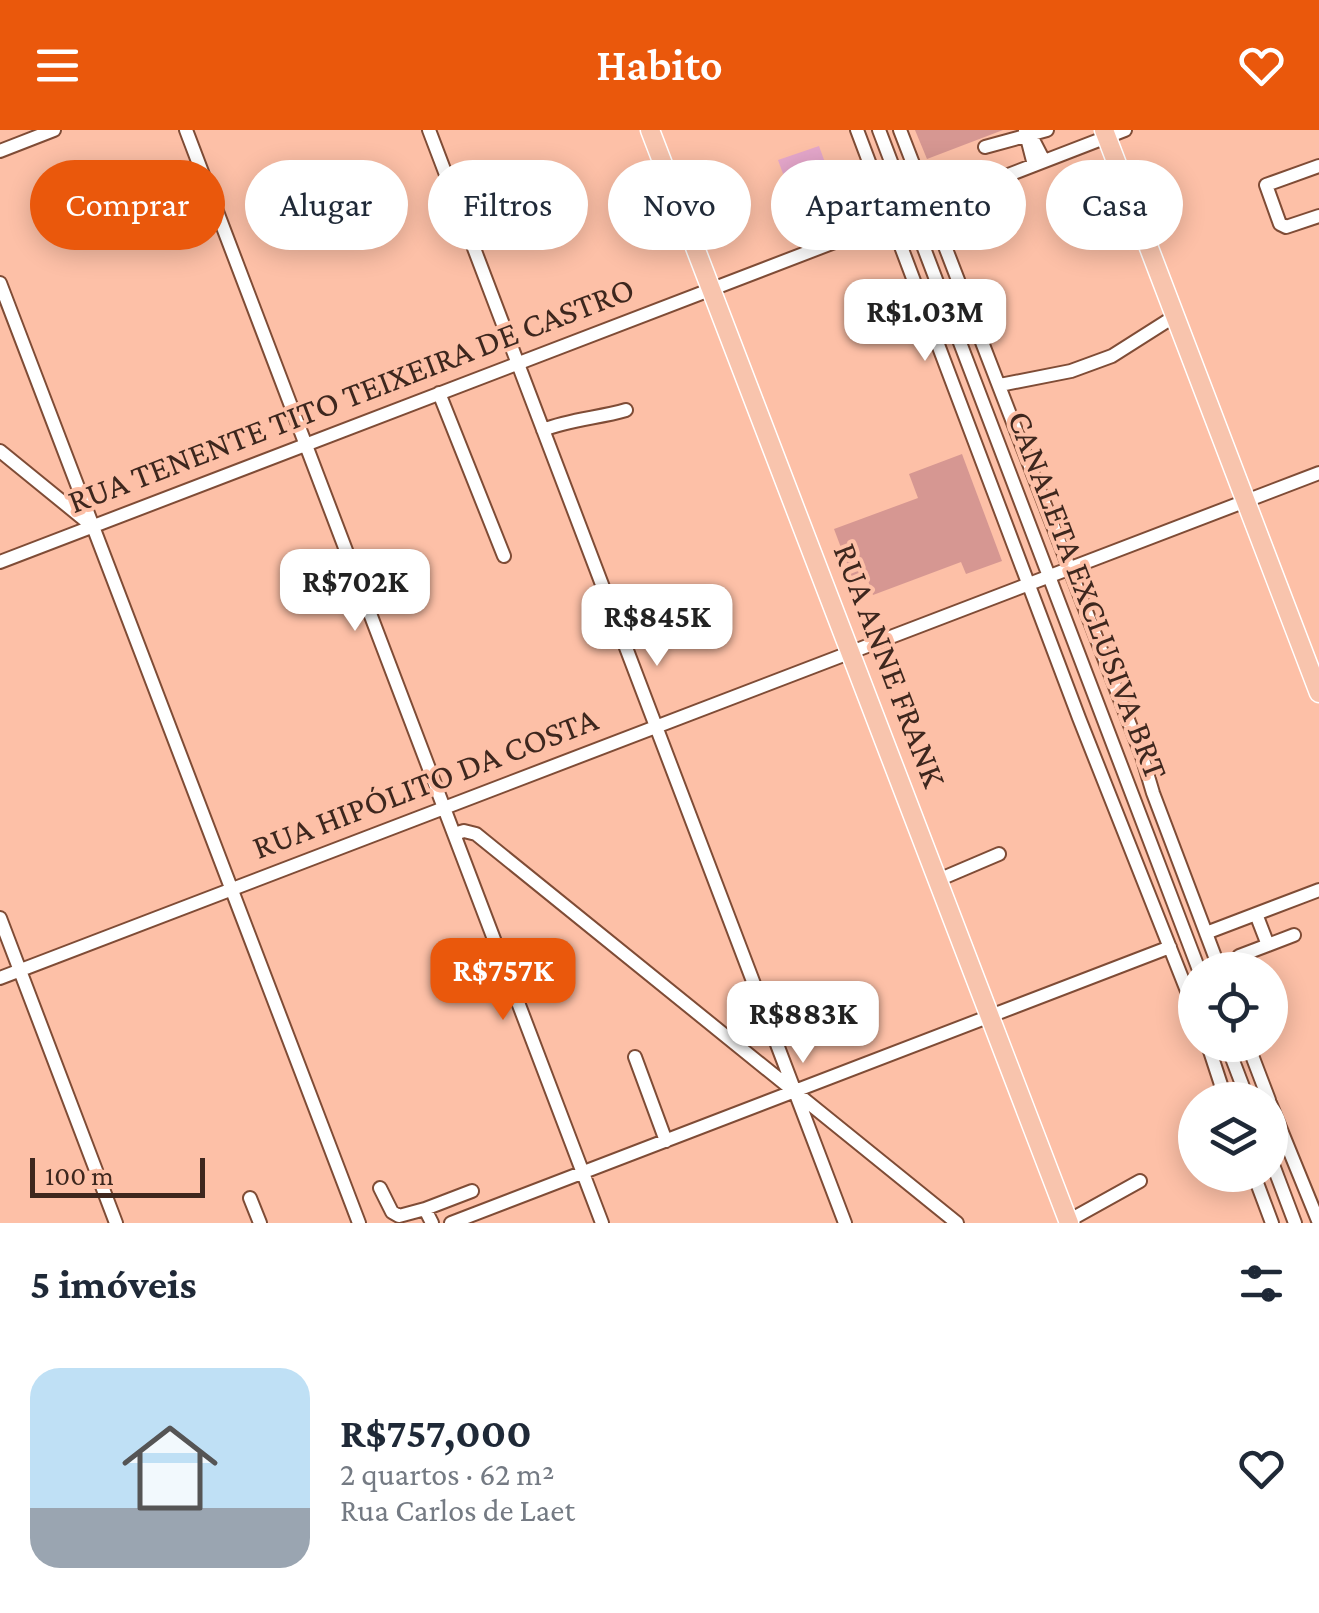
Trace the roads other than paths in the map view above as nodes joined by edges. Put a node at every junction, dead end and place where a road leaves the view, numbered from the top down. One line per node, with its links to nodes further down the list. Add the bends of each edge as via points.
1 (54, 130): 13 (street)
2 (186, 130): 31 (street)
3 (429, 130): 26 (street)
4 (650, 130): 24 (main road, RUA ANNE FRANK)
5 (858, 130): 14 (street)
6 (879, 130): 39 (street, CANALETA EXCLUSIVA BRT)
7 (900, 130): 15 (street)
8 (1048, 130): 10 (street)
9 (1125, 130): 11 (street)
10 (1027, 132): 12 (street); 16 (street)
11 (1105, 134): 16 (street); 25 (main road)
12 (984, 147)
13 (0, 151)
14 (869, 160)
15 (911, 160)
16 (1039, 163): 18 (street)
17 (1319, 166): 19 (street, via 1266,185 1280,224)
18 (1026, 168)
19 (1319, 216)
20 (813, 250): 24 (street, RUA TENENTE TITO TEIXEIRA DE CASTRO)
21 (903, 250): 40 (street)
22 (946, 250): 27 (street)
23 (0, 283): 35 (street)
24 (711, 289): 26 (street, RUA TENENTE TITO TEIXEIRA DE CASTRO); 41 (main road, RUA ANNE FRANK)
25 (1175, 316): 27 (street, via 1112,356 1071,372); 34 (main road)
26 (518, 363): 28 (street, RUA TENENTE TITO TEIXEIRA DE CASTRO); 30 (street)
27 (1000, 384): 38 (street)
28 (439, 393): 31 (street, RUA TENENTE TITO TEIXEIRA DE CASTRO); 36 (street)
29 (626, 410): 30 (street)
30 (543, 430): 43 (street)
31 (306, 444): 35 (street, RUA TENENTE TITO TEIXEIRA DE CASTRO); 44 (street)
32 (0, 451): 35 (street)
33 (1319, 473): 34 (street, RUA HIPÓLITO DA COSTA)
34 (1246, 501): 38 (street, RUA HIPÓLITO DA COSTA); 42 (main road)
35 (93, 526): 37 (street, RUA TENENTE TITO TEIXEIRA DE CASTRO); 48 (street)
36 (504, 556)
37 (0, 562)
38 (1069, 568): 39 (street, RUA HIPÓLITO DA COSTA); 52 (street)
39 (1049, 576): 40 (street, RUA HIPÓLITO DA COSTA); 56 (street, CANALETA EXCLUSIVA BRT)
40 (1028, 584): 41 (street, RUA HIPÓLITO DA COSTA); 55 (street)
41 (850, 652): 43 (street, RUA HIPÓLITO DA COSTA); 47 (main road, RUA ANNE FRANK)
42 (1319, 693)
43 (656, 727): 44 (street, RUA HIPÓLITO DA COSTA); 64 (street)
44 (444, 808): 45 (street); 48 (street, RUA HIPÓLITO DA COSTA)
45 (454, 834): 64 (street, via 476,834); 67 (street)
46 (1000, 854): 47 (street)
47 (938, 880): 62 (main road, RUA ANNE FRANK)
48 (232, 890): 60 (street, RUA HIPÓLITO DA COSTA); 78 (street)
49 (1319, 890): 50 (street)
50 (1256, 914): 52 (street); 54 (street)
51 (0, 918): 60 (street)
52 (1206, 933): 57 (street)
53 (1294, 935): 54 (street)
54 (1268, 945): 58 (street)
55 (1170, 947): 59 (street); 62 (street)
56 (1192, 952)
57 (1213, 952)
58 (1249, 952)
59 (1178, 968)
60 (20, 970): 61 (street, RUA HIPÓLITO DA COSTA); 76 (street)
61 (0, 978)
62 (990, 1016): 64 (street); 75 (main road, RUA ANNE FRANK)
63 (635, 1057): 65 (street)
64 (795, 1092): 65 (street); 81 (street); 82 (street)
65 (666, 1140): 67 (street)
66 (1288, 1146): 85 (street)
67 (583, 1172): 79 (street); 80 (street)
68 (1140, 1181): 75 (street)
69 (380, 1188): 74 (street, via 392,1212)
70 (472, 1191): 74 (street)
71 (1260, 1192): 83 (street)
72 (1283, 1192): 84 (street)
73 (250, 1198): 77 (street)
74 (428, 1216)
75 (1068, 1222)
76 (116, 1223)
77 (260, 1223)
78 (360, 1223)
79 (451, 1223)
80 (602, 1223)
81 (845, 1223)
82 (957, 1223)
83 (1272, 1223)
84 (1295, 1223)
85 (1319, 1223)

